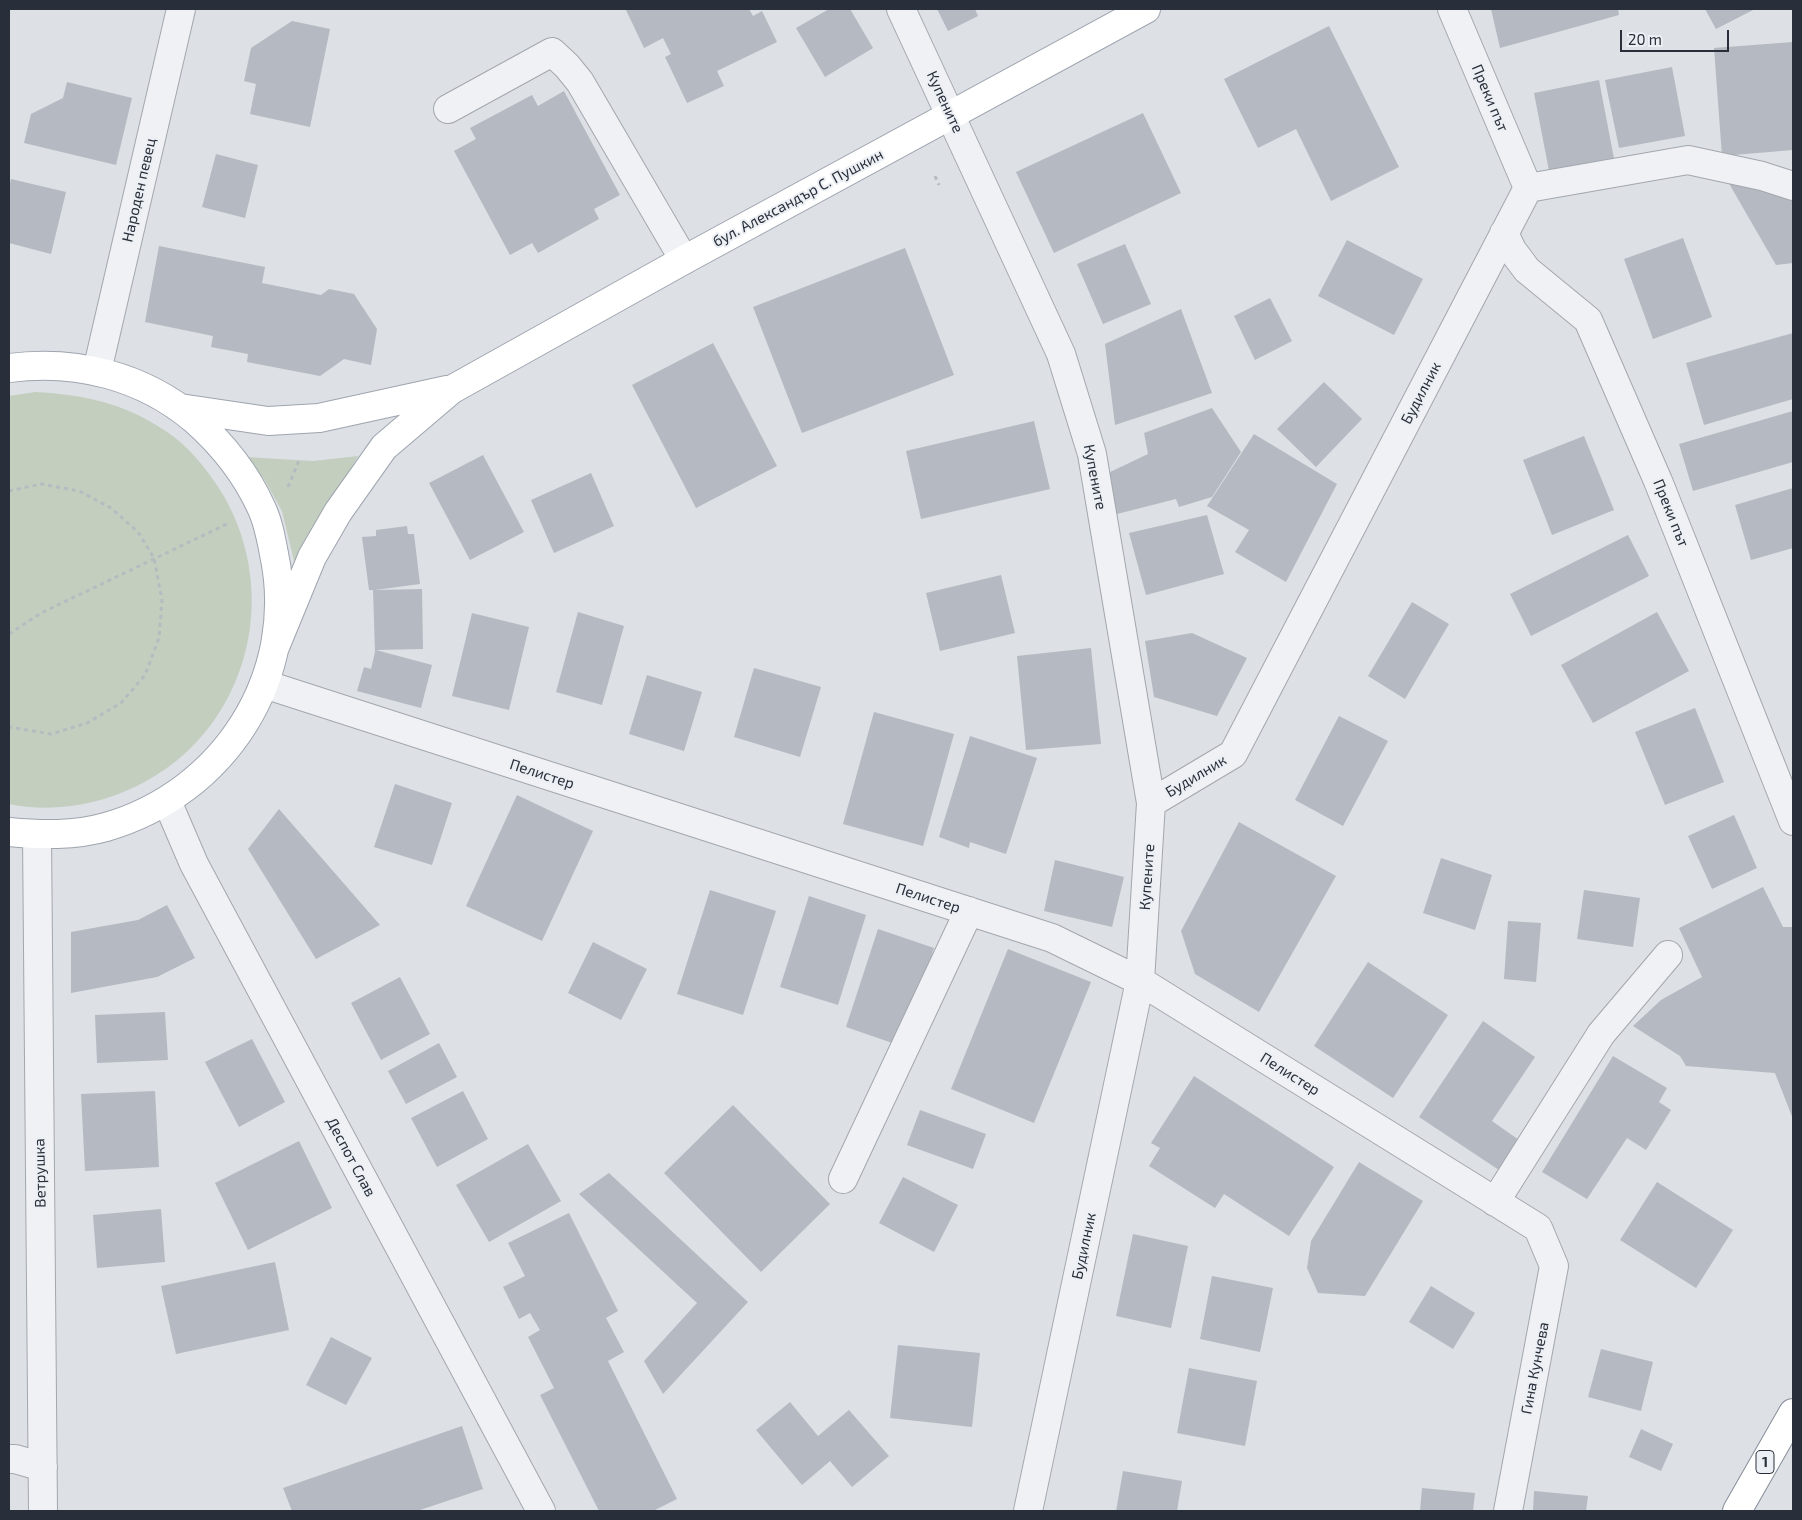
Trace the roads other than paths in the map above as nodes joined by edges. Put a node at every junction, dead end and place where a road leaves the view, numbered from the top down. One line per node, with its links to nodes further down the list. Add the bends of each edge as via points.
1 (181, 9): 12 (street, Народен певец)
2 (901, 9): 6 (street, Купените)
3 (1146, 9): 6 (main road, бул. Александър С. Пушкин)
4 (1452, 9): 8 (street, Преки път)
5 (448, 109): 10 (street, via 552,52 580,82)
6 (952, 115): 10 (main road, бул. Александър С. Пушкин); 18 (street, Купените, via 1061,354 1092,454)
7 (1793, 186): 8 (street, via 1688,160)
8 (1528, 188): 9 (street, Будилник)
9 (1504, 233): 18 (street, Будилник, via 1233,754); 19 (street, Преки път, via 1527,270 1588,320 1658,482)
10 (684, 260): 13 (main road, бул. Александър С. Пушкин)
11 (9, 368): 12 (main road, via 63,366)
12 (97, 371): 14 (main road, via 154,392)
13 (451, 390): 14 (main road, бул. Александър С. Пушкин, via 311,418 268,421); 15 (main road, бул. Александър С. Пушкин, via 384,448 338,512 312,557)
14 (180, 408): 15 (main road, via 210,434 236,464 261,507 278,571 280,609)
15 (275, 647): 16 (main road)
16 (264, 684): 17 (main road, via 247,720 225,751 198,778); 22 (street, Пелистер)
17 (167, 801): 21 (main road, via 104,828 71,834); 32 (street, Деспот Слав, via 194,864)
18 (1151, 804): 24 (street, Купените)
19 (1793, 821)
20 (9, 832): 21 (main road)
21 (37, 835): 30 (street, Ветрушка)
22 (969, 911): 24 (street, Пелистер, via 1052,938); 25 (street)
23 (1668, 956): 26 (street, via 1601,1034)
24 (1140, 981): 26 (street, Пелистер); 33 (street, Будилник)
25 (843, 1179)
26 (1495, 1202): 27 (street, Пелистер)
27 (1538, 1228): 34 (street, Гина Кунчева, via 1554,1266)
28 (1793, 1413): 35 (main road, 1)
29 (9, 1460): 30 (street)
30 (43, 1467): 31 (street, Ветрушка)
31 (43, 1511)
32 (541, 1511)
33 (1028, 1511)
34 (1508, 1511)
35 (1737, 1511)

